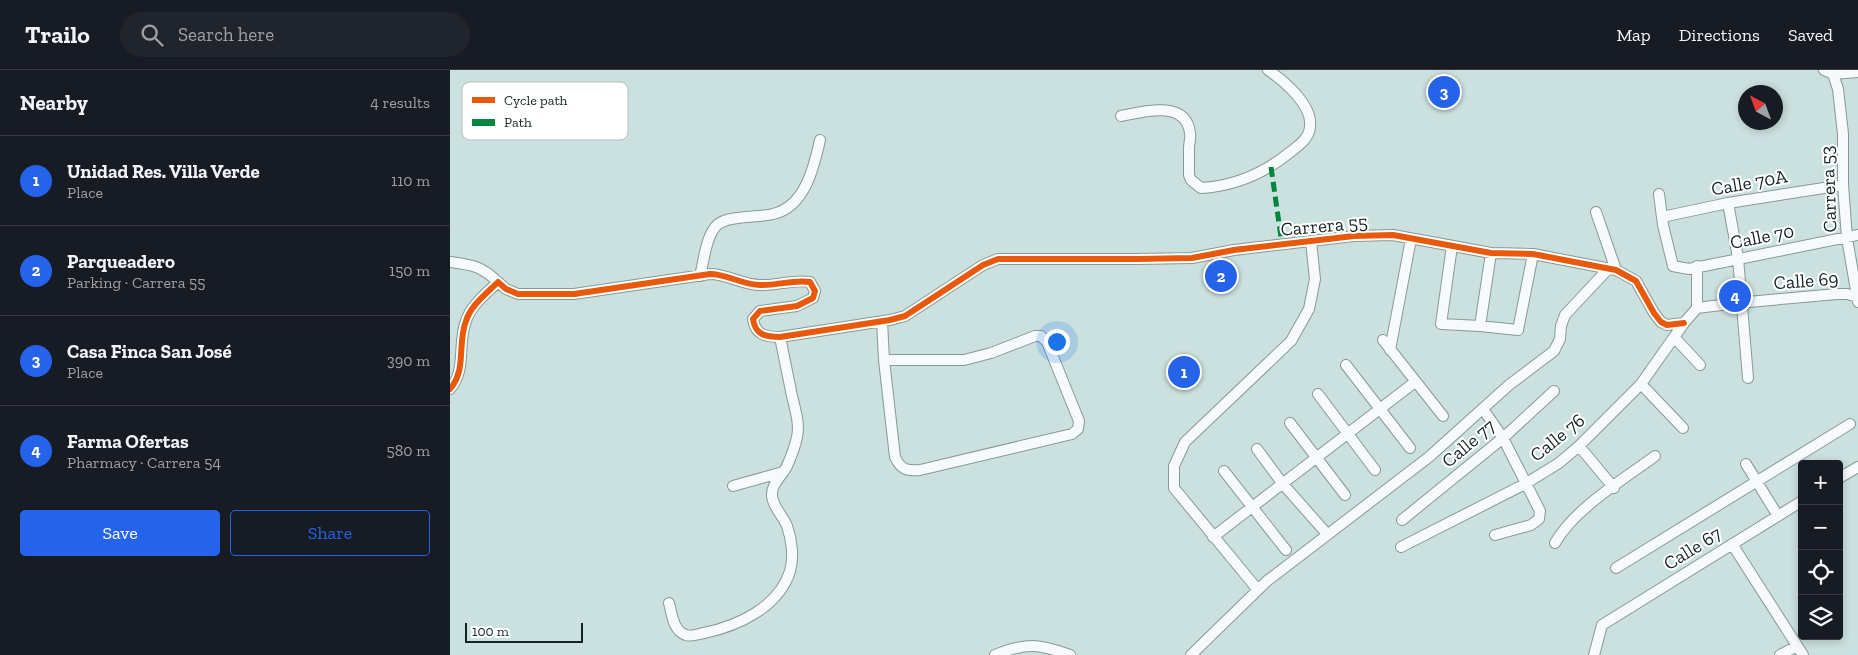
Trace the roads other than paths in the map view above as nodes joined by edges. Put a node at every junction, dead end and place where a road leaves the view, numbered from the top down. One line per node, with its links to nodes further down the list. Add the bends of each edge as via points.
1 (1268, 70): 4 (street, via 1297,95 1311,124 1306,139 1298,146 1267,170 1246,180 1201,188 1191,180 1190,132 1180,116 1160,109)
2 (1829, 72): 3 (street); 6 (street, Carrera 53, via 1837,82 1843,134)
3 (1858, 72)
4 (1121, 116)
5 (820, 140): 22 (street, via 814,169 804,190 791,204 774,214 735,218 716,226)
6 (1843, 185): 8 (street, Calle 70A); 12 (street, Carrera 53)
7 (1659, 194): 10 (street)
8 (1728, 203): 10 (street, Calle 70A); 18 (street)
9 (1596, 212): 21 (street)
10 (1662, 217): 20 (street, Calle 70, via 1673,266 1689,269)
11 (1858, 235): 12 (street, Calle 70)
12 (1847, 238): 18 (street, Calle 70); 24 (street, Carrera 53)
13 (1411, 239): 14 (street, Carrera 55, via 1393,235); 15 (street, Carrera 55); 33 (street)
14 (1311, 241): 27 (street, Carrera 55, via 1192,258 998,259 983,265 904,316); 74 (street, via 1315,279 1309,309 1291,341 1185,442 1174,466 1174,488)
15 (1452, 246): 16 (street, Carrera 55); 29 (street, via 1442,324)
16 (1491, 253): 17 (street, Carrera 55); 29 (street)
17 (1533, 254): 21 (street, Carrera 55); 29 (street, via 1518,330)
18 (1738, 258): 20 (street, Calle 70); 25 (street)
19 (450, 262): 23 (street, via 472,265 486,271)
20 (1697, 266): 26 (street)
21 (1613, 269): 28 (street, Carrera 55, via 1636,281 1661,322 1667,325); 44 (street, via 1565,315 1554,351)
22 (700, 276): 23 (street, via 574,294 518,294); 30 (street, via 721,274 757,286 810,282 815,291 813,298 797,306 760,311 753,319 756,330 764,336)
23 (498, 282): 40 (street, via 471,310 465,322 460,372)
24 (1857, 299): 25 (street, Calle 69, via 1837,294)
25 (1741, 303): 26 (street, Calle 69); 37 (street)
26 (1697, 308): 28 (street, Calle 76)
27 (882, 321): 30 (street); 34 (street)
28 (1684, 323): 31 (street, Calle 76)
29 (1480, 326)
30 (780, 337): 60 (street, via 799,428)
31 (1674, 337): 36 (street); 39 (street, Calle 76)
32 (1382, 340): 33 (street)
33 (1390, 350): 38 (street)
34 (884, 360): 34 (street, via 964,360 1041,336 1047,342 1079,421 1078,428 1072,434 920,470 904,470 895,457)
35 (1346, 365): 43 (street)
36 (1700, 365)
37 (1748, 378)
38 (1416, 382): 43 (street); 45 (street)
39 (1641, 384): 48 (street); 51 (street, Calle 76)
40 (450, 389)
41 (1554, 391): 50 (street, Calle 77)
42 (1318, 394): 49 (street)
43 (1380, 409): 49 (street); 52 (street)
44 (1483, 409): 50 (street); 72 (street, via 1429,457)
45 (1443, 416)
46 (1290, 423): 55 (street)
47 (1850, 424): 62 (street)
48 (1683, 428)
49 (1348, 434): 55 (street); 58 (street)
50 (1503, 438): 64 (street); 71 (street, Calle 77)
51 (1579, 446): 64 (street, Calle 76); 66 (street)
52 (1410, 448)
53 (1257, 449): 63 (street)
54 (1655, 456): 66 (street)
55 (1316, 457): 63 (street); 67 (street)
56 (1746, 464): 62 (street)
57 (1858, 467): 61 (street)
58 (1375, 470)
59 (1224, 471): 69 (street)
60 (783, 472): 65 (street); 81 (street, via 773,487 772,496 787,526 792,556 790,572 782,589 755,613 734,624 693,636 685,635 676,628)
61 (1843, 476)
62 (1757, 481): 70 (street); 79 (street)
63 (1282, 483): 69 (street); 72 (street)
64 (1525, 484): 73 (street, via 1540,511 1539,519 1531,525); 77 (street, Calle 76)
65 (734, 486)
66 (1614, 488): 75 (street, via 1575,518)
67 (1345, 495)
68 (1798, 504): 70 (street, Calle 67)
69 (1251, 508): 74 (street); 78 (street)
70 (1778, 516): 76 (street, Calle 67)
71 (1402, 520)
72 (1327, 534): 80 (street)
73 (1496, 535)
74 (1212, 537): 80 (street)
75 (1555, 543)
76 (1732, 544): 82 (street); 86 (street, Calle 67, via 1602,625)
77 (1401, 547)
78 (1286, 550)
79 (1616, 568)
80 (1258, 590): 85 (street)
81 (669, 603)
82 (1797, 646): 87 (street); 88 (street)
83 (995, 655): 84 (street, via 1037,645)
84 (1070, 655)
85 (1191, 655)
86 (1594, 655)
87 (1780, 655)
88 (1803, 655)

